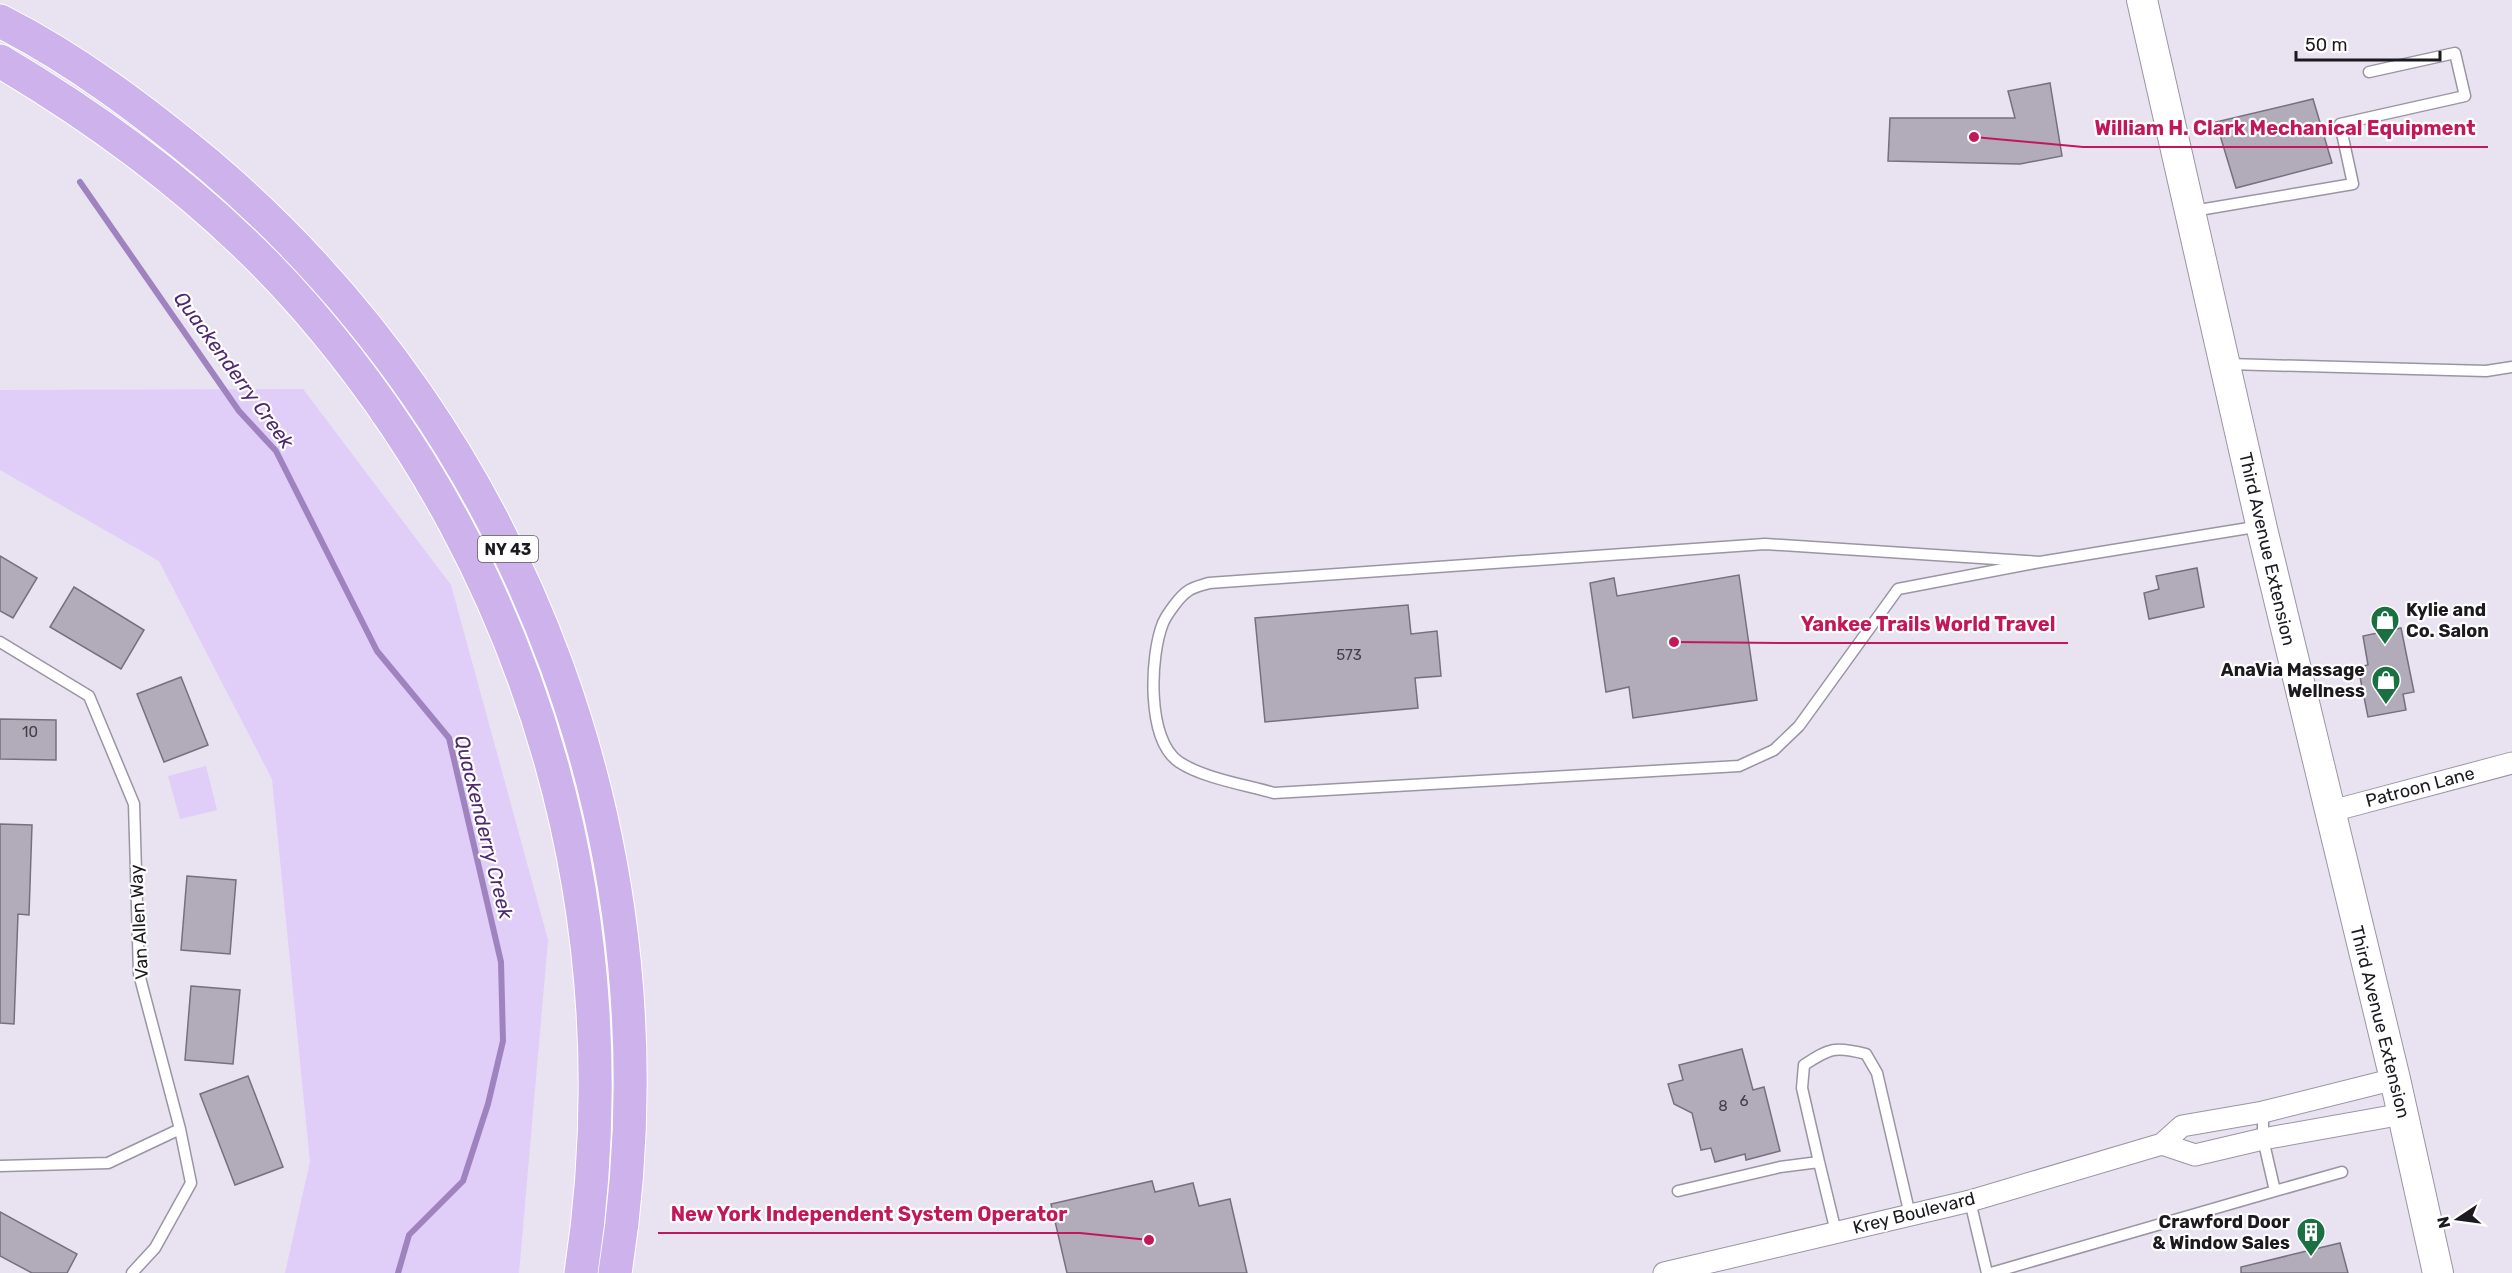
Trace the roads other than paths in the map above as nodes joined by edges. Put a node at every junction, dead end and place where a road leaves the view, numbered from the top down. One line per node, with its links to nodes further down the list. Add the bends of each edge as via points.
1 (2142, 0): 5 (street, Third Avenue Extension)
2 (0, 21): 29 (main road, NY 43, via 125,99 224,178 284,234 332,285 418,396 493,518 553,652 592,771 607,841 626,979 630,1048 626,1193)
3 (0, 60): 28 (main road, NY 43, via 105,128 159,170 260,259 306,308 390,416 462,535 491,594 516,653 558,780 584,915 592,993 595,1121)
4 (2369, 72): 5 (lane, via 2455,53 2465,96 2340,124 2353,184)
5 (2190, 212): 6 (street, Third Avenue Extension)
6 (2224, 364): 7 (lane, via 2486,371); 8 (street, Third Avenue Extension)
7 (2512, 367)
8 (2261, 525): 9 (lane); 12 (street, Third Avenue Extension)
9 (2040, 562): 9 (lane, via 1765,544 1209,583 1188,591 1164,622 1152,668 1155,712 1161,737 1178,761 1274,793 1739,766 1774,750 1799,726 1898,590)
10 (0, 642): 16 (lane, Van Allen Way, via 89,696 134,804 139,974)
11 (2512, 763): 12 (street, Patroon Lane)
12 (2328, 812): 13 (street, Third Avenue Extension)
13 (2395, 1079): 14 (street, Krey Boulevard); 15 (street, Third Avenue Extension)
14 (2263, 1112): 17 (lane); 18 (street, Krey Boulevard, via 2182,1126)
15 (2403, 1114): 17 (street); 32 (street, Third Avenue Extension)
16 (180, 1129): 20 (lane, via 108,1163); 27 (lane, Van Allen Way, via 191,1183 154,1248)
17 (2263, 1139): 18 (street, via 2195,1155); 23 (lane)
18 (2162, 1144): 24 (street, Krey Boulevard)
19 (1819, 1162): 22 (lane); 25 (lane, via 1802,1088 1804,1065 1840,1047 1866,1054 1877,1072); 26 (lane)
20 (0, 1166)
21 (2342, 1172): 23 (lane)
22 (1678, 1191)
23 (2275, 1191): 31 (lane)
24 (1970, 1201): 25 (street, Krey Boulevard); 31 (lane)
25 (1910, 1215): 26 (street, Krey Boulevard)
26 (1836, 1232): 30 (street, Krey Boulevard)
27 (132, 1273)
28 (580, 1273)
29 (615, 1273)
30 (1664, 1273)
31 (1989, 1273)
32 (2438, 1273)

